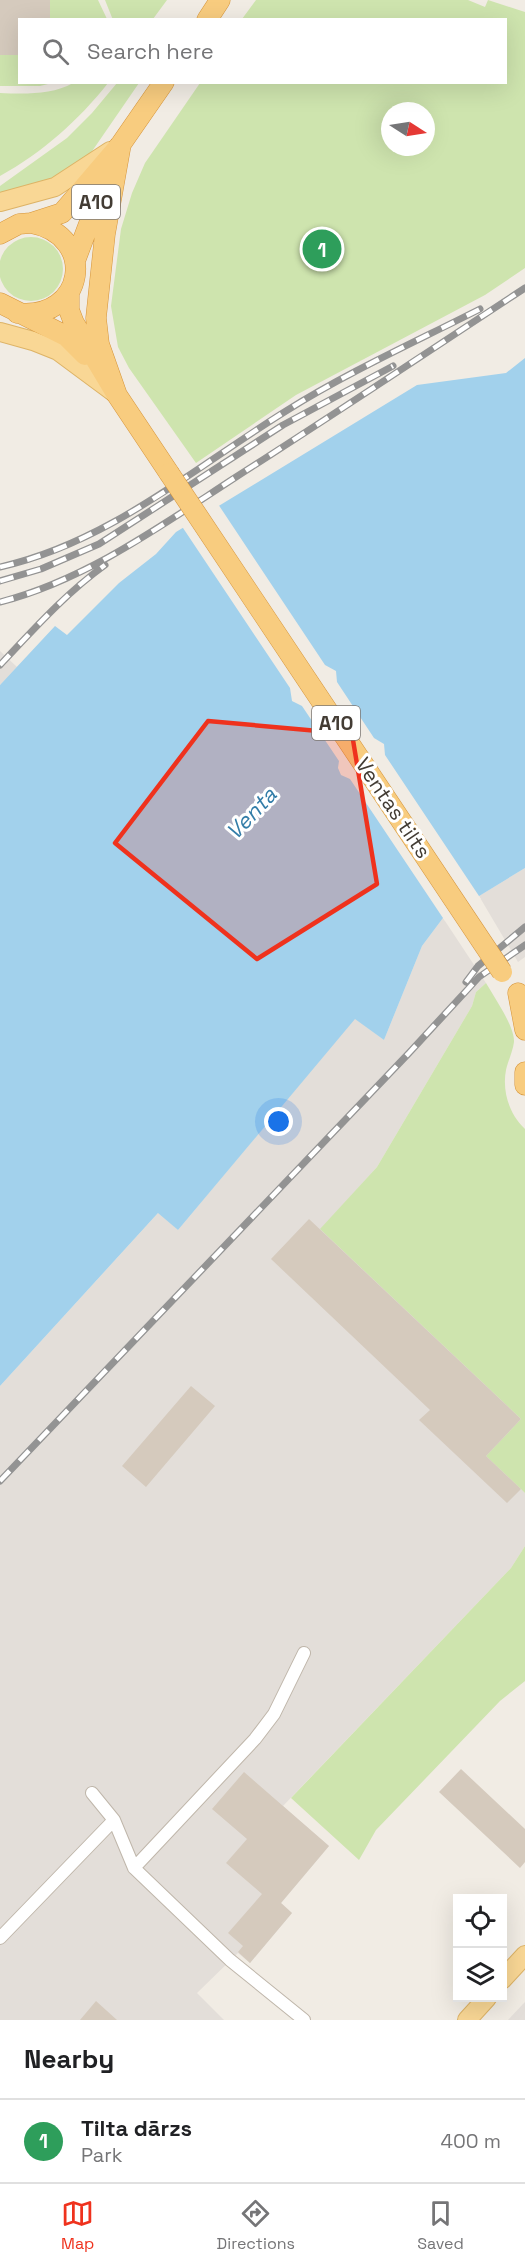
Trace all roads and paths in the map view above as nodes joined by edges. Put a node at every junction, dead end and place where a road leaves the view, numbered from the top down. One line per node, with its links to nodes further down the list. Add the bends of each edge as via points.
1 (163, 84): 2 (highway, A10)
2 (121, 144): 3 (main road, via 56,188); 4 (highway, A10, via 62,213); 6 (highway, A10); 11 (highway, via 106,224 96,318 99,344)
3 (0, 202)
4 (31, 223): 5 (highway, A10, via 19,224); 6 (highway, A10, via 60,234)
5 (0, 234)
6 (75, 261): 7 (highway, A10, via 76,272)
7 (69, 292): 9 (highway, via 60,304 47,311); 11 (highway, A10, via 74,323)
8 (0, 303): 9 (highway, A10)
9 (17, 313): 11 (highway, A10, via 66,336)
10 (0, 332): 11 (main road, via 58,351)
11 (117, 395): 12 (highway, Ventas tilts / A10, bridge, via 502,972)
12 (523, 995): 13 (highway, A10)
13 (525, 1030)
14 (525, 1072): 15 (highway)
15 (525, 1085)
16 (304, 1653): 19 (street, via 274,1714 255,1739)
17 (92, 1793): 18 (street)
18 (114, 1820): 19 (street); 20 (street)
19 (134, 1868): 24 (street, via 230,1960)
20 (0, 1938)
21 (525, 1954): 22 (main road)
22 (507, 1974)
23 (483, 2002): 25 (main road)
24 (304, 2020)
25 (467, 2020)

